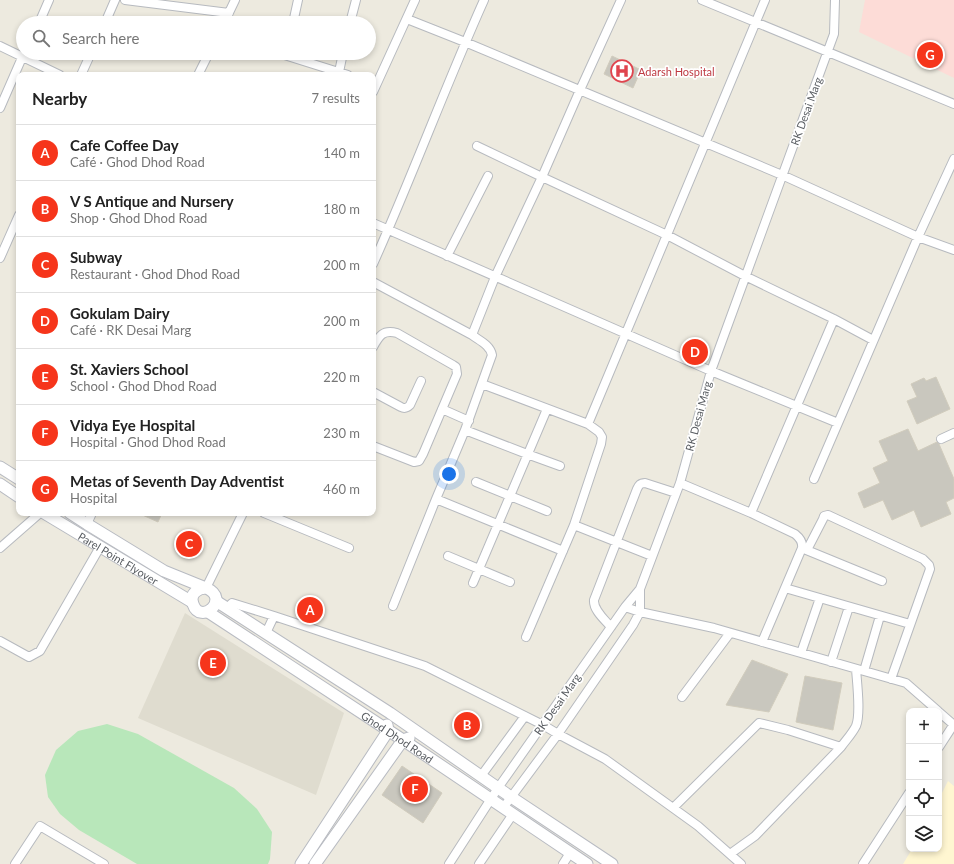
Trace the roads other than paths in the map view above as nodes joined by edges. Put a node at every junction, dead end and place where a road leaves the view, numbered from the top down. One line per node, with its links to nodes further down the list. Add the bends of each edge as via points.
1 (49, 0): 14 (street)
2 (115, 0): 15 (street)
3 (125, 0): 13 (street)
4 (235, 0): 13 (street)
5 (298, 0): 17 (street)
6 (356, 0): 18 (street)
7 (416, 0): 19 (street)
8 (484, 0): 21 (street)
9 (621, 0): 38 (street)
10 (702, 0): 20 (street)
11 (765, 0): 20 (street)
12 (835, 0): 24 (street, RK Desai Marg, via 834,34)
13 (229, 13): 16 (street)
14 (41, 16)
15 (108, 16)
16 (228, 16)
17 (295, 16)
18 (352, 16)
19 (407, 19): 21 (street); 37 (street)
20 (756, 22): 24 (street); 41 (street)
21 (465, 42): 38 (street); 49 (street)
22 (0, 46): 23 (street)
23 (16, 52)
24 (827, 52): 39 (street); 44 (street, RK Desai Marg)
25 (22, 60): 31 (street)
26 (33, 60): 32 (street)
27 (88, 60): 33 (street)
28 (206, 60): 34 (street)
29 (304, 60): 35 (street)
30 (342, 60): 35 (street)
31 (16, 72)
32 (55, 72)
33 (82, 72)
34 (200, 72)
35 (339, 72)
36 (16, 73): 40 (street)
37 (376, 82)
38 (580, 90): 41 (street); 46 (street)
39 (954, 104)
40 (0, 108)
41 (705, 143): 44 (street); 50 (street)
42 (477, 146): 46 (street)
43 (954, 158): 51 (street)
44 (782, 175): 51 (street); 56 (street, RK Desai Marg)
45 (488, 176): 53 (street)
46 (542, 177): 50 (street); 57 (street)
47 (16, 222): 55 (street)
48 (376, 224): 49 (street)
49 (388, 230): 53 (street); 54 (street)
50 (666, 235): 56 (street); 60 (street)
51 (918, 236): 52 (street); 62 (street)
52 (954, 250)
53 (447, 256): 57 (street)
54 (376, 257)
55 (0, 258)
56 (745, 276): 59 (street); 64 (street, RK Desai Marg)
57 (495, 277): 60 (street); 61 (street)
58 (376, 284): 61 (street)
59 (834, 319): 62 (street); 68 (street)
60 (625, 334): 64 (street); 73 (street)
61 (472, 336): 66 (street, via 487,346 492,355)
62 (874, 340): 72 (street)
63 (376, 341): 69 (street, via 383,333 397,333 453,365 457,374)
64 (710, 372): 68 (street); 84 (street, RK Desai Marg)
65 (421, 381): 67 (street, via 407,408)
66 (482, 384): 70 (street); 71 (street)
67 (376, 394)
68 (796, 406): 72 (street); 91 (street)
69 (442, 409): 71 (street); 77 (street, via 418,461 414,462)
70 (547, 409): 73 (street); 78 (street)
71 (469, 421): 74 (street)
72 (838, 423): 82 (street)
73 (588, 424): 100 (street, via 602,437)
74 (465, 430): 78 (street); 89 (street)
75 (954, 433): 76 (street)
76 (941, 439)
77 (376, 447)
78 (527, 454): 79 (street); 88 (street)
79 (560, 466)
80 (0, 467): 81 (main road)
81 (16, 477)
82 (814, 479)
83 (476, 482): 88 (street)
84 (680, 483): 86 (street, RK Desai Marg); 91 (street)
85 (0, 484): 87 (main road)
86 (676, 493): 101 (street, via 645,483 639,485); 108 (street, RK Desai Marg)
87 (16, 494)
88 (509, 496): 90 (street); 99 (street)
89 (436, 499): 99 (street); 119 (street)
90 (547, 512)
91 (751, 513): 105 (street, via 795,534)
92 (37, 516): 103 (street)
93 (49, 516): 102 (main road, Parel Point Flyover)
94 (75, 516): 98 (main road)
95 (91, 516): 98 (street)
96 (242, 516): 113 (street)
97 (271, 516): 104 (street)
98 (87, 524): 113 (main road, via 164,571)
99 (497, 524): 106 (street); 109 (street)
100 (574, 525): 101 (street); 106 (street)
101 (616, 542): 108 (street); 128 (street, via 594,600 595,608)
102 (100, 547): 118 (main road, Parel Point Flyover); 132 (street, via 40,651 29,657)
103 (0, 548)
104 (349, 548)
105 (804, 549): 110 (street); 115 (street); 127 (street, via 824,516 828,515 923,559 930,569)
106 (563, 551): 131 (street)
107 (448, 556): 109 (street)
108 (652, 556): 114 (street, RK Desai Marg)
109 (479, 569): 111 (street); 112 (street)
110 (882, 581)
111 (510, 582)
112 (473, 583)
113 (206, 588): 117 (main road, via 213,593); 118 (main road, via 195,592)
114 (640, 588): 121 (street, RK Desai Marg); 124 (street)
115 (785, 588): 116 (street); 133 (street)
116 (820, 598): 120 (street); 134 (street)
117 (216, 601): 122 (main road); 123 (main road, via 213,609)
118 (192, 602): 123 (main road, Ghod Dhod Road, via 201,612)
119 (393, 606)
120 (849, 606): 126 (street); 135 (street)
121 (625, 607): 124 (street); 128 (street, RK Desai Marg)
122 (228, 608): 125 (street, via 232,603); 129 (main road)
123 (208, 612): 146 (main road, Ghod Dhod Road)
124 (640, 612): 130 (street); 147 (street)
125 (274, 616): 129 (street); 141 (street, via 425,666)
126 (880, 616): 127 (street); 136 (street)
127 (910, 624): 137 (street)
128 (611, 627): 144 (street, RK Desai Marg)
129 (266, 633): 142 (main road)
130 (730, 633): 133 (street); 138 (street)
131 (526, 637)
132 (0, 641)
133 (762, 642): 134 (street)
134 (801, 653): 135 (street)
135 (832, 662): 136 (street)
136 (860, 670): 137 (street); 150 (street, via 858,721)
137 (890, 679): 139 (street, via 906,683)
138 (682, 697)
139 (935, 708)
140 (942, 714): 143 (street)
141 (525, 716): 144 (street); 151 (street)
142 (397, 718): 145 (main road); 146 (main road, via 389,720)
143 (954, 724): 149 (street)
144 (543, 725): 147 (street); 152 (street, RK Desai Marg)
145 (412, 728): 148 (main road, via 410,736); 151 (main road)
146 (388, 731): 148 (main road, Ghod Dhod Road); 161 (main road)
147 (558, 734): 153 (street); 157 (street, via 605,759)
148 (403, 740): 155 (main road, Ghod Dhod Road); 164 (main road)
149 (941, 744)
150 (841, 747): 157 (street, via 759,723); 160 (street, via 755,836)
151 (481, 776): 152 (main road)
152 (498, 788): 153 (main road); 155 (street, RK Desai Marg)
153 (511, 797): 156 (street); 169 (main road)
154 (906, 798): 171 (street)
155 (490, 799): 156 (main road, Ghod Dhod Road); 165 (street, RK Desai Marg)
156 (503, 808): 158 (main road, Ghod Dhod Road)
157 (673, 808): 160 (street)
158 (513, 814): 159 (main road, Ghod Dhod Road); 166 (street)
159 (570, 853): 167 (street); 168 (main road, Ghod Dhod Road)
160 (730, 854): 170 (street)
161 (304, 863)
162 (15, 864): 163 (street, via 40,826)
163 (104, 864)
164 (315, 864)
165 (450, 864)
166 (479, 864)
167 (563, 864)
168 (587, 864)
169 (612, 864)
170 (741, 864)
171 (863, 864)

